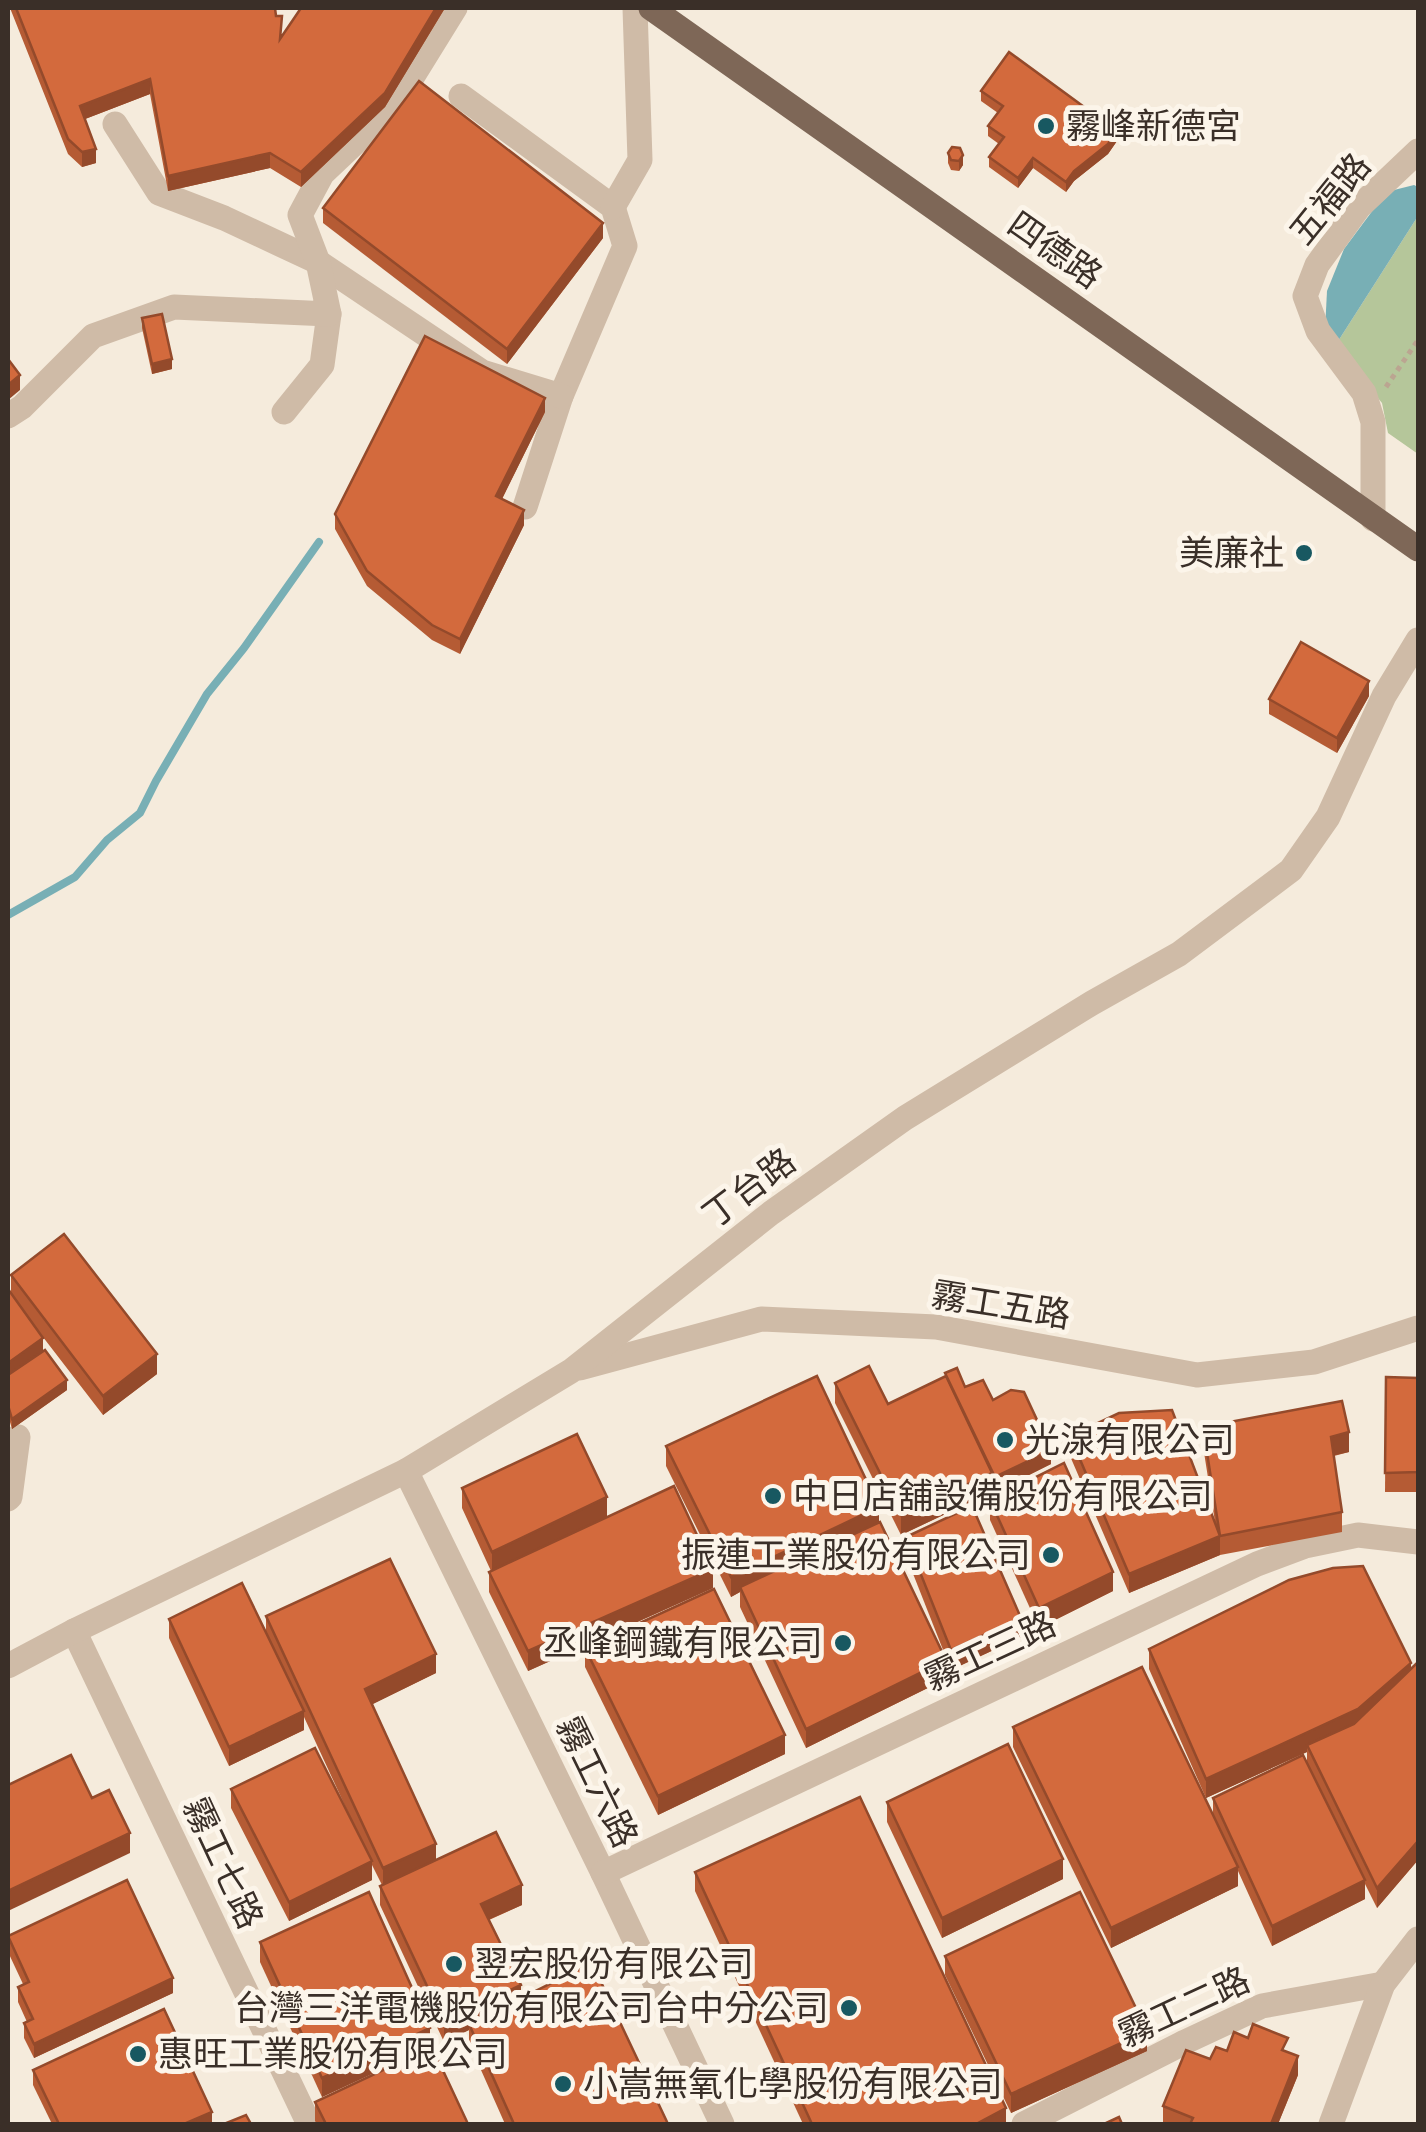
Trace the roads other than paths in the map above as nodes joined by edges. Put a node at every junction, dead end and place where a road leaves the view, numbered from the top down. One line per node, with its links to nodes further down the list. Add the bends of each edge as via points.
1 (456, 8): 8 (street, via 395,105 322,174 300,215)
2 (635, 8): 7 (street, via 640,160)
3 (651, 8): 14 (main road, 四德路)
4 (461, 96): 7 (street)
5 (115, 124): 8 (street, via 159,193)
6 (1418, 151): 14 (street, 五福路, via 1359,207 1317,265 1305,296 1318,330 1364,394 1373,422)
7 (613, 208): 10 (street, via 625,246)
8 (318, 262): 9 (street); 10 (street, via 482,372)
9 (329, 314): 11 (street, via 322,364); 12 (street, via 174,307 93,336)
10 (561, 396): 13 (street)
11 (284, 412)
12 (8, 416)
13 (524, 507)
14 (1373, 519): 15 (main road, 四德路)
15 (1418, 549)
16 (1418, 640): 18 (street, 丁台路, via 1328,816 1290,870 1179,954 905,1118)
17 (1418, 1328): 18 (street, 霧工五路, via 1314,1362 1197,1375 936,1327 761,1319)
18 (571, 1370): 20 (street, 丁台路)
19 (18, 1437): 21 (street)
20 (406, 1472): 23 (street, 丁台路); 25 (street, 霧工六路)
21 (8, 1499)
22 (1418, 1542): 25 (street, 霧工三路, via 1358,1536 1257,1564)
23 (74, 1631): 24 (street, 丁台路); 28 (street, 霧工七路)
24 (8, 1666)
25 (603, 1873): 29 (street, 霧工六路)
26 (1418, 1940): 27 (street)
27 (1383, 1984): 30 (street, 霧工二路, via 1262,2006); 31 (street)
28 (309, 2124)
29 (722, 2124)
30 (1024, 2124)
31 (1331, 2124)

